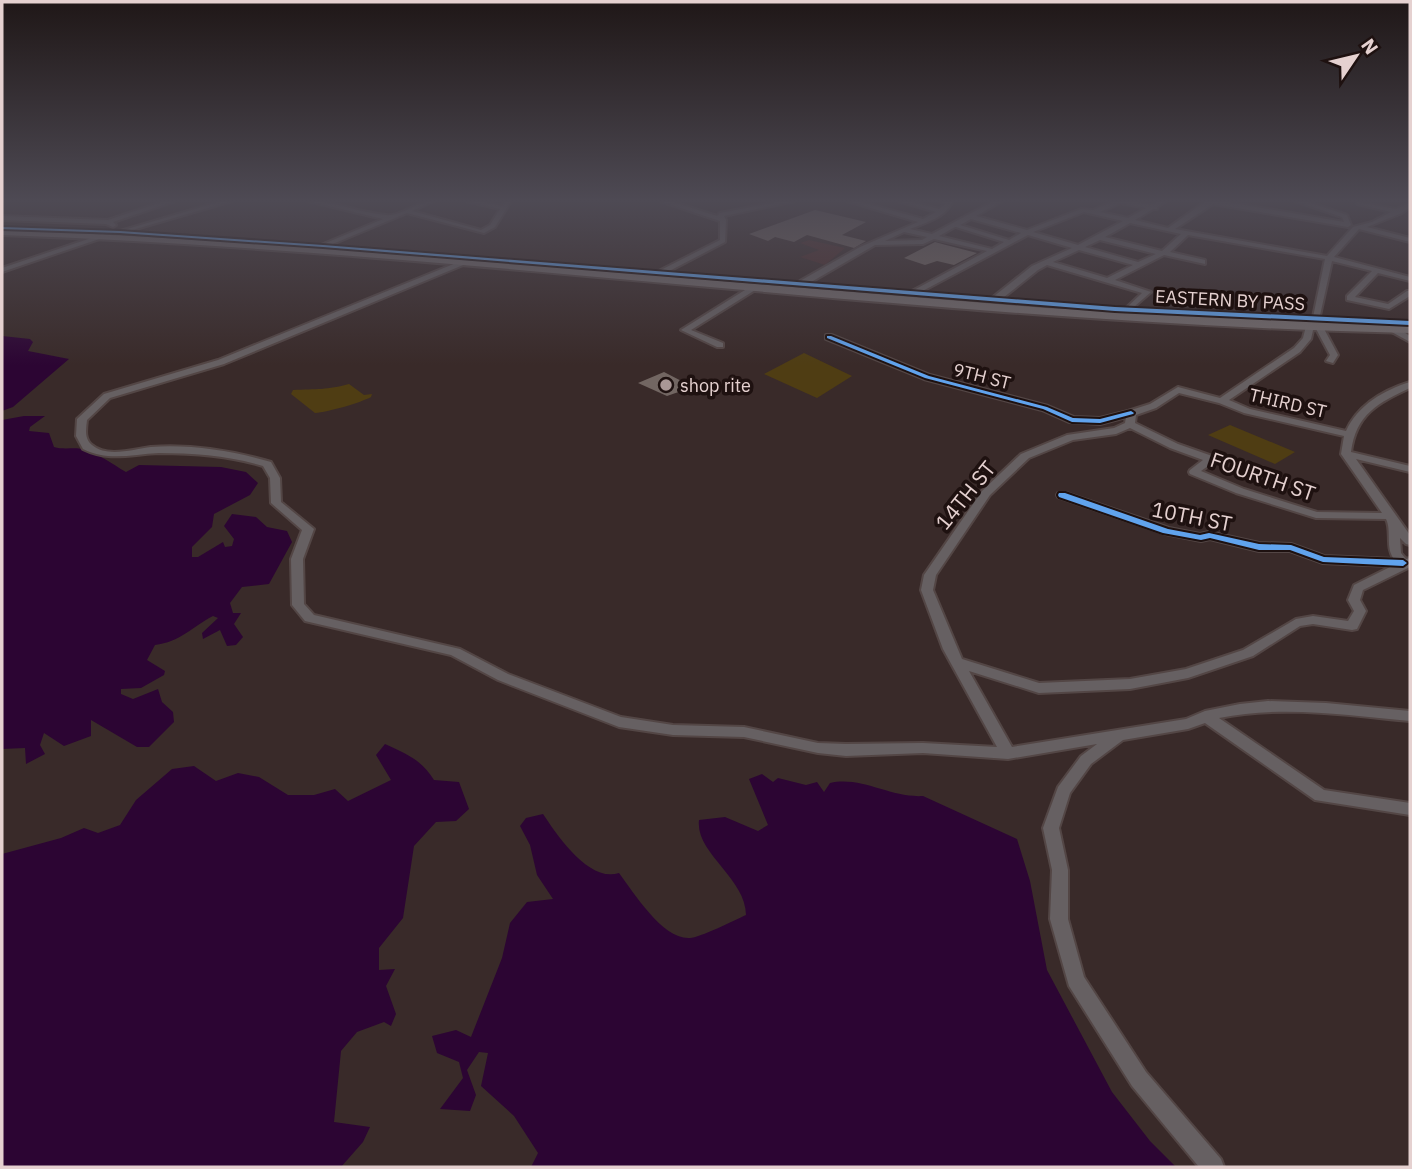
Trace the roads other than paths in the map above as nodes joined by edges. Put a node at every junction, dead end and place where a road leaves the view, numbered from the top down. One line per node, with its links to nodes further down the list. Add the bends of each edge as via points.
1 (45, 256): 18 (street)
2 (364, 256): 16 (main road, EASTERN BY PASS)
3 (448, 256): 20 (main road, EASTERN BY PASS)
4 (695, 256): 20 (street)
5 (852, 256): 24 (street)
6 (985, 256): 26 (street)
7 (1060, 256): 14 (street)
8 (1108, 256): 17 (street)
9 (1157, 256): 17 (street)
10 (1174, 256): 15 (street)
11 (1315, 256): 13 (street)
12 (1331, 256): 13 (street)
13 (1329, 258): 19 (street); 31 (street)
14 (1045, 262): 23 (street); 28 (street)
15 (1202, 262)
16 (464, 263): 21 (main road, EASTERN BY PASS); 52 (street, via 221,362 107,396 82,419 87,447 107,456 159,450 267,464 275,478 276,503 308,529 297,570 298,605 310,618 455,652 503,677 619,722 673,730 744,732 832,749)
17 (1136, 264): 23 (street)
18 (2, 270)
19 (1377, 270): 22 (street); 27 (street, via 1350,298 1389,307)
20 (664, 272): 21 (street); 24 (main road, EASTERN BY PASS)
21 (652, 278): 25 (main road, EASTERN BY PASS)
22 (1410, 279)
23 (1110, 280): 29 (street, via 1147,292)
24 (803, 283): 26 (main road, EASTERN BY PASS)
25 (756, 287): 31 (main road, EASTERN BY PASS); 36 (street, via 685,330)
26 (915, 293): 28 (main road, EASTERN BY PASS)
27 (1409, 295)
28 (996, 299): 29 (main road, EASTERN BY PASS)
29 (1128, 310): 31 (main road, EASTERN BY PASS)
30 (1410, 323): 31 (main road, EASTERN BY PASS)
31 (1315, 324): 32 (main road, EASTERN BY PASS); 37 (street, via 1334,355); 39 (street, via 1297,350)
32 (1392, 329): 33 (main road, EASTERN BY PASS); 35 (street)
33 (1410, 329)
34 (829, 337): 40 (street, 9TH ST, via 935,380 1072,419)
35 (1410, 340)
36 (720, 345)
37 (1330, 361)
38 (1410, 385): 41 (street, via 1356,418)
39 (1222, 401): 40 (street, 14TH ST, via 1178,390); 41 (street, THIRD ST)
40 (1131, 419): 45 (street, FOURTH ST, via 1174,446 1211,459 1194,472 1240,491 1316,515); 48 (street, 14TH ST, via 1116,431 1088,432 1025,456 986,493 936,564 927,590)
41 (1347, 433): 42 (street)
42 (1346, 454): 43 (street); 45 (street)
43 (1410, 469)
44 (1062, 495): 47 (street, 10TH ST, via 1166,531 1201,538 1209,535 1259,547 1291,548 1323,559)
45 (1391, 520): 46 (street); 47 (street, via 1395,553)
46 (1410, 542)
47 (1407, 562): 48 (street, via 1358,588 1354,600 1360,611 1352,626 1312,620 1296,623 1248,653 1155,682 1039,688)
48 (957, 662): 52 (street, 14TH ST)
49 (1205, 716): 50 (street, via 1240,709 1305,708); 51 (street, via 1188,724); 53 (street, via 1320,796)
50 (1410, 716)
51 (1121, 734): 52 (street); 54 (street, via 1086,760 1063,791 1051,828 1060,870 1059,919 1076,980 1139,1079)
52 (1008, 753)
53 (1410, 810)
54 (1213, 1167)

